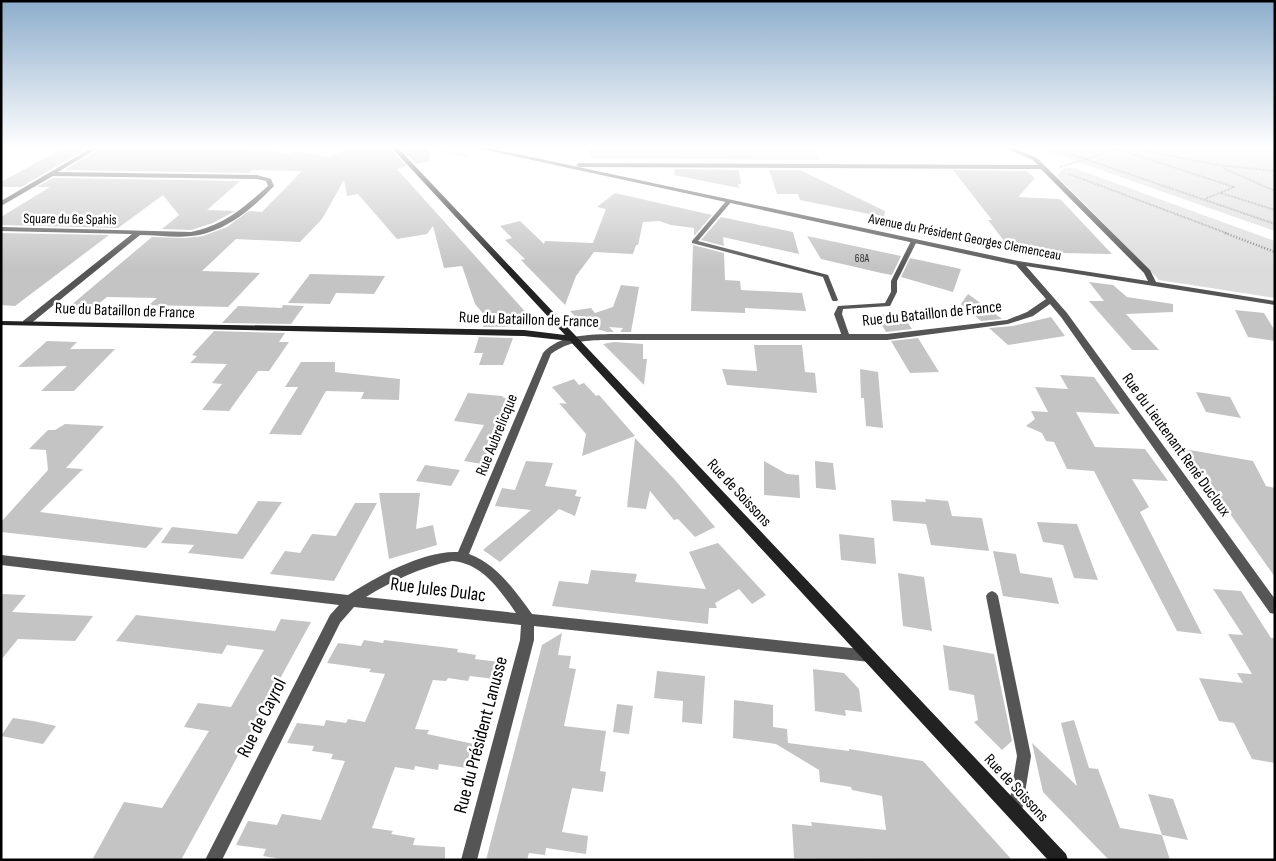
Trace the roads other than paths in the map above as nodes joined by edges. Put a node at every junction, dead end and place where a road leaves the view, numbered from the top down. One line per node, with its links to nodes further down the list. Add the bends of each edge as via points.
1 (29, 187): 7 (street, Square du 6e Spahis)
2 (270, 187): 9 (street, Square du 6e Spahis, via 228,224 212,231)
3 (432, 187): 19 (main road, Rue de Soissons)
4 (664, 187): 6 (street, Avenue du Président Georges Clemenceau)
5 (1063, 187): 12 (street, via 1148,272)
6 (730, 201): 10 (street, Avenue du Président Georges Clemenceau); 13 (lane, via 694,242 826,276)
7 (1, 204)
8 (1, 229): 9 (street, Square du 6e Spahis)
9 (138, 233): 17 (street, Square du 6e Spahis)
10 (914, 241): 11 (street, Avenue du Président Georges Clemenceau); 18 (lane, via 894,281 894,292 888,305 840,307 838,314)
11 (1018, 263): 12 (street, Avenue du Président Georges Clemenceau); 14 (street, Rue du Lieutenant René Ducloux, via 1035,278)
12 (1154, 285): 15 (street, Avenue du Président Georges Clemenceau)
13 (835, 300)
14 (1050, 300): 18 (street, Rue du Bataillon de France, via 1030,314 1008,322 887,336); 24 (street, Rue du Lieutenant René Ducloux, via 1070,323)
15 (1275, 303)
16 (1, 323): 17 (main road, Rue du Bataillon de France)
17 (26, 323): 19 (main road, Rue du Bataillon de France, via 524,333)
18 (846, 337): 19 (street, Rue du Bataillon de France)
19 (574, 339): 20 (street, Rue Aubrelicque, via 557,344 546,353); 26 (main road, Rue de Soissons)
20 (462, 556): 23 (street, Rue de Cayrol, via 431,560 404,570); 25 (street, via 487,569)
21 (1, 560): 23 (street, Rue Jules Dulac)
22 (992, 596): 27 (lane, via 1024,756)
23 (353, 600): 25 (street, Rue Jules Dulac); 28 (street, Rue de Cayrol, via 335,619)
24 (1275, 609)
25 (528, 620): 26 (street, Rue Jules Dulac); 29 (street, Rue du Président Lanusse, via 527,640)
26 (870, 656): 27 (main road, Rue de Soissons)
27 (1015, 812): 30 (main road, Rue de Soissons)
28 (213, 860)
29 (469, 860)
30 (1060, 860)

